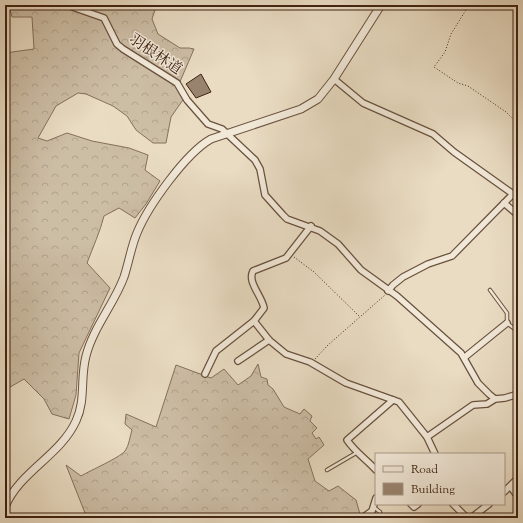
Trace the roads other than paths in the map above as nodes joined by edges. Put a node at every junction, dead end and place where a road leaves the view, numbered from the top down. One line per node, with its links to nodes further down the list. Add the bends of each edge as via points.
1 (67, 5): 4 (street, 羽根林道, via 104,18 122,49 172,78 190,105 208,124)
2 (381, 5): 3 (street)
3 (334, 79): 4 (street, via 318,99 301,110); 5 (street, via 362,102 433,134 454,152)
4 (226, 133): 8 (street, 羽根林道, via 255,160 260,169 264,195 287,219); 33 (street, via 205,142 187,160 142,221 124,277 86,356 82,380 83,399 76,421 64,441 17,486)
5 (515, 194): 6 (street)
6 (504, 203): 7 (street); 10 (street, via 452,256 428,264 403,277)
7 (518, 215)
8 (311, 226): 10 (street, 羽根林道, via 338,244 361,270); 11 (street, via 290,254 279,261 257,268 251,274 251,280 263,301 264,308)
9 (490, 290): 12 (lane, via 507,313)
10 (388, 291): 15 (street, 羽根林道)
11 (254, 321): 14 (street); 17 (street, via 216,351)
12 (507, 323): 13 (lane, via 516,330); 15 (street)
13 (518, 328)
14 (268, 340): 16 (street); 20 (street, via 286,354 313,363 346,383)
15 (465, 357): 19 (street, via 478,383)
16 (238, 361)
17 (204, 374)
18 (518, 394): 19 (street)
19 (495, 399): 21 (street, via 487,404 473,405)
20 (393, 400): 21 (street, via 399,402); 22 (street, via 347,440)
21 (427, 437): 23 (street)
22 (356, 452): 24 (street, via 366,458); 25 (lane)
23 (435, 453)
24 (375, 469)
25 (327, 470)
26 (518, 478): 27 (street)
27 (511, 487): 28 (street); 29 (street)
28 (505, 491)
29 (518, 497)
30 (375, 499): 34 (street)
31 (454, 505): 37 (street)
32 (488, 505): 38 (street)
33 (5, 507)
34 (375, 508): 35 (lane); 36 (street)
35 (380, 512)
36 (362, 518)
37 (467, 518)
38 (471, 518)

